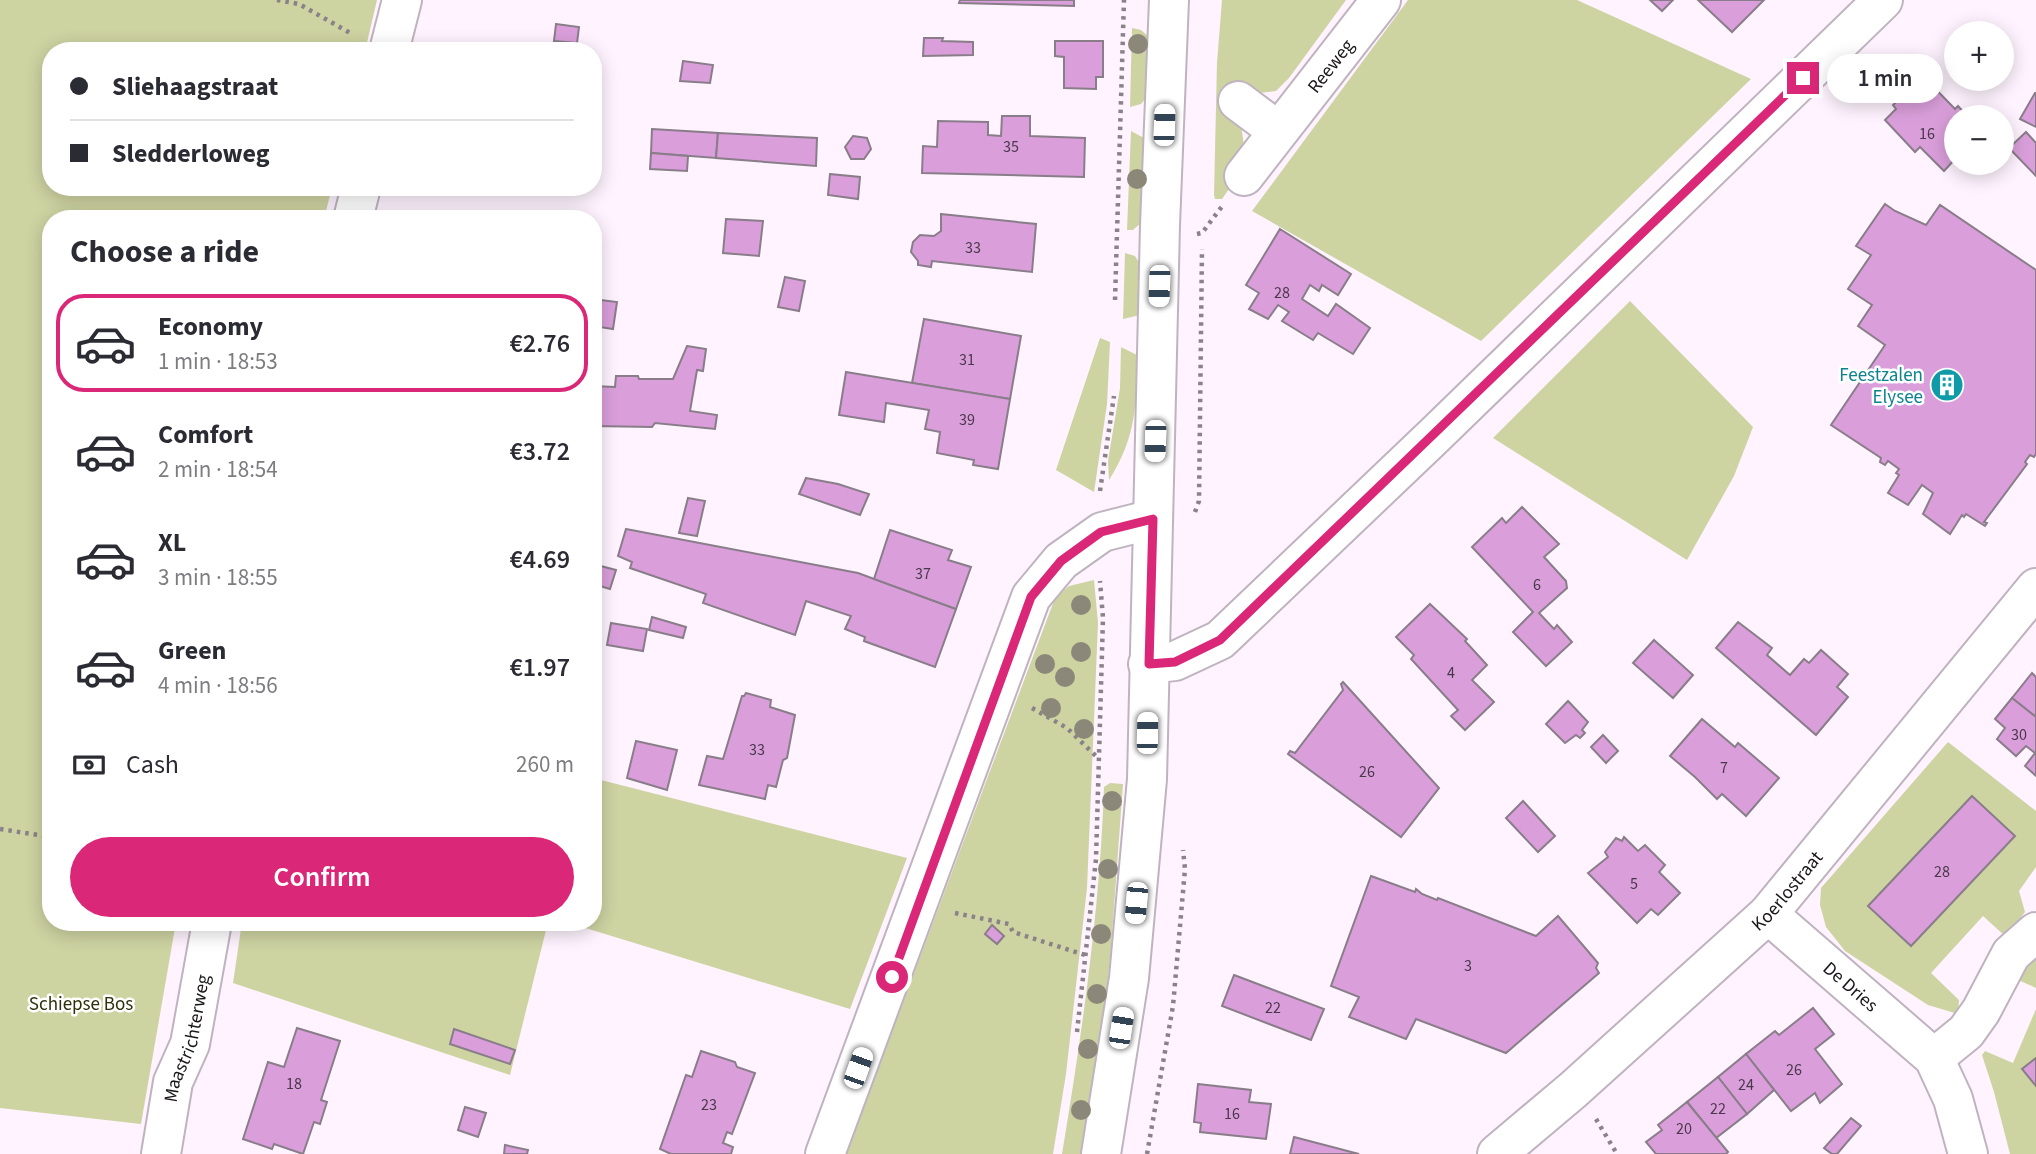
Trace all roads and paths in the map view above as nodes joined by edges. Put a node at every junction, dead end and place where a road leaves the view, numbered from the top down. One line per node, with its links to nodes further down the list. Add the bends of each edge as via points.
1 (277, 0): 7 (path, via 299,4)
2 (402, 0): 8 (street)
3 (1124, 0): 12 (path)
4 (1169, 0): 14 (street)
5 (1381, 0): 10 (street, Reeweg)
6 (1883, 0): 18 (street, via 1220,640 1175,662)
7 (355, 36)
8 (391, 42)
9 (1238, 101): 10 (street)
10 (1278, 131): 11 (street, Reeweg)
11 (1244, 176)
12 (1115, 304)
13 (1115, 386): 15 (path, via 1100,481)
14 (1153, 519): 15 (street); 18 (street)
15 (1101, 532): 19 (street, via 1061,561 1031,597)
16 (2036, 588): 24 (street, Koerlostraat)
17 (1103, 618): 20 (path)
18 (1149, 664): 33 (street, via 1147,779 1129,978)
19 (998, 688): 20 (path, via 1067,728); 23 (street)
20 (1099, 759): 27 (path, via 1096,859)
21 (0, 829): 22 (path)
22 (42, 836)
23 (918, 904): 27 (path, via 1009,924 1013,932); 32 (street)
24 (1768, 914): 29 (street, De Dries); 34 (street, Koerlostraat)
25 (210, 931): 31 (street, Maastrichterweg, via 190,1044 173,1082)
26 (2036, 933): 29 (street, via 2011,954 1966,1032)
27 (1085, 955): 28 (path)
28 (1077, 1034)
29 (1934, 1058): 36 (street, De Dries, via 1953,1099)
30 (1596, 1118): 35 (path)
31 (161, 1154)
32 (825, 1154)
33 (1101, 1154)
34 (1497, 1154)
35 (1617, 1154)
36 (1968, 1154)

